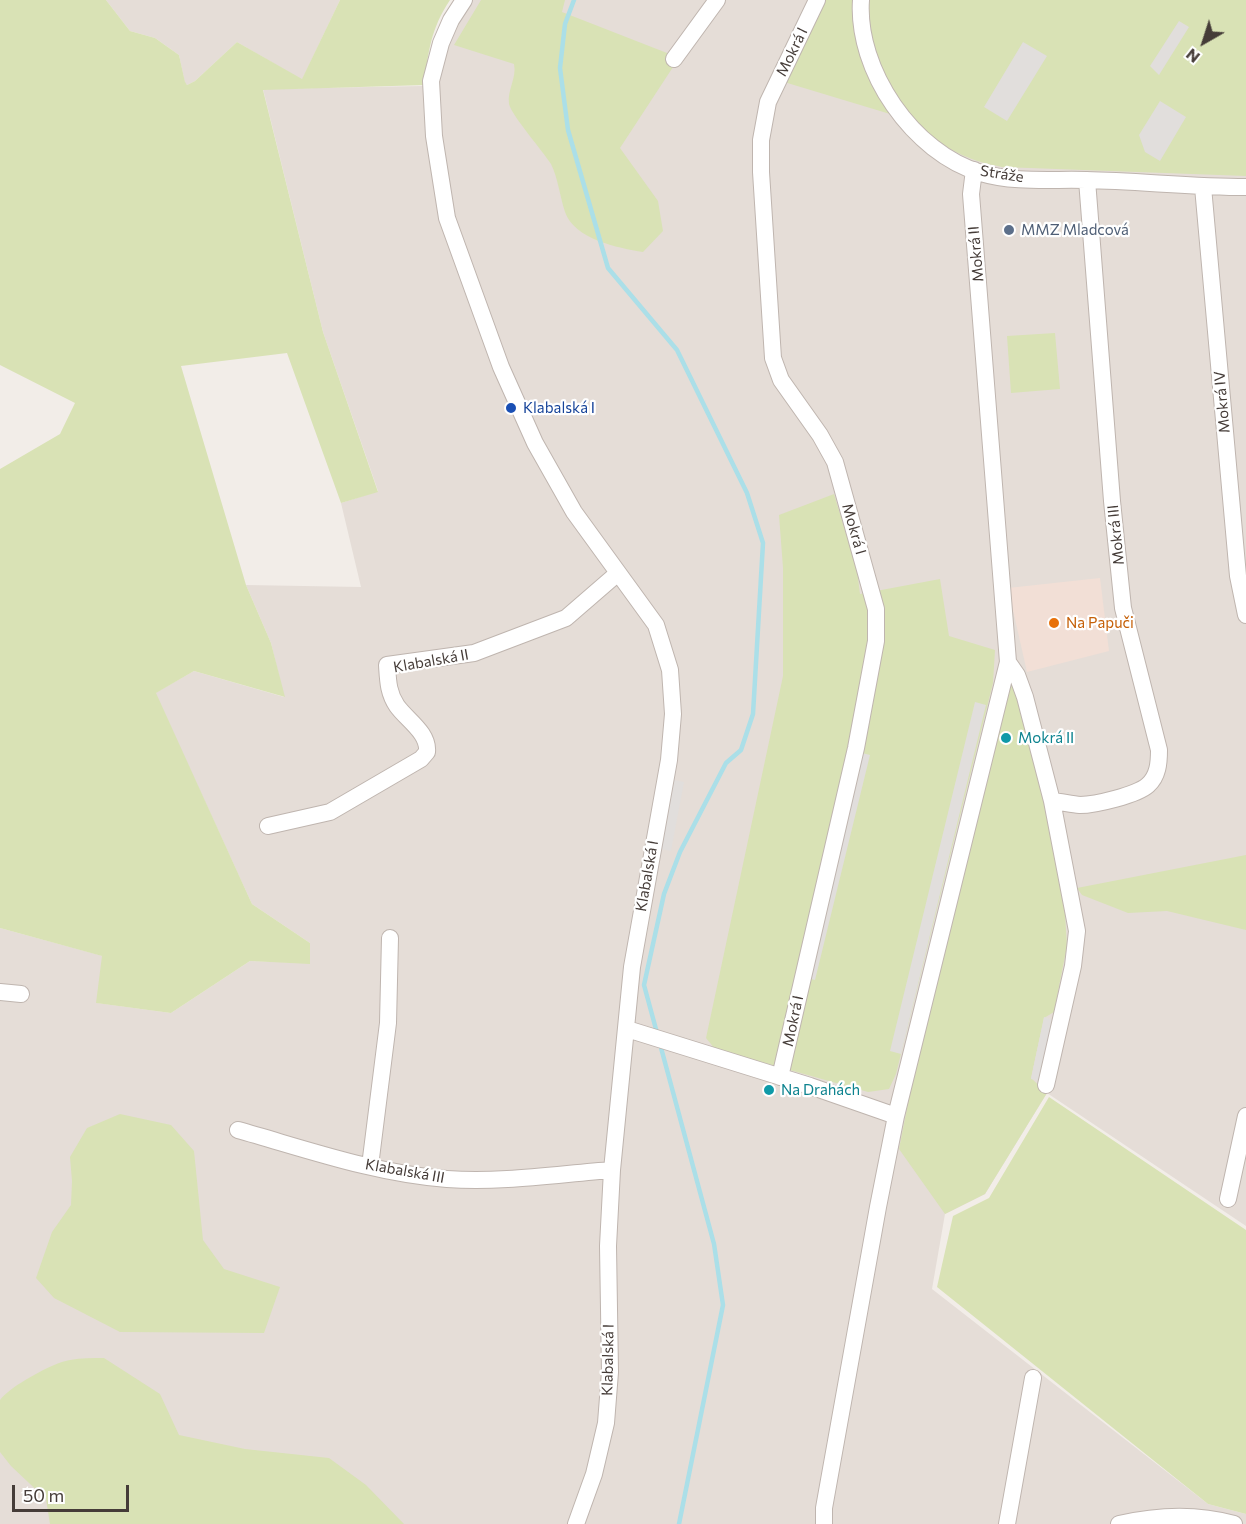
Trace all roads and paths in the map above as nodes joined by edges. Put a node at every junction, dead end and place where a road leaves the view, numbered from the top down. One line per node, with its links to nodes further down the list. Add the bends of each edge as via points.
1 (464, 0): 10 (street, Klabalská I, via 448,28 431,81 434,136 447,218 501,367 535,443 574,512)
2 (717, 0): 5 (street)
3 (817, 0): 19 (street, Mokrá I, via 768,102 764,120 761,172 773,358 781,380 835,462 876,609 876,641)
4 (861, 0): 6 (street, Stráže, via 866,48 894,105 929,143)
5 (674, 59)
6 (974, 170): 7 (street, Stráže, via 1002,177); 12 (street, Mokrá II, via 971,194)
7 (1087, 180): 8 (street, Stráže); 13 (street, Mokrá III, via 1123,608 1159,760 1153,779 1142,789 1082,805)
8 (1203, 187): 9 (street, Stráže); 11 (street, Mokrá IV, via 1238,576)
9 (1246, 187)
10 (618, 573): 14 (street, Klabalská II, via 566,618 474,653 387,665 388,686 396,705 426,740 427,752 422,759 330,812); 18 (street, Klabalská I, via 656,625 670,670 673,714 669,760 632,968)
11 (1246, 615)
12 (1008, 662): 13 (street, Mokrá II, via 1025,697); 21 (street, Mokrá II)
13 (1052, 801): 20 (street, Mokrá II, via 1077,931)
14 (268, 826)
15 (390, 938): 24 (street, via 386,1049)
16 (0, 992): 17 (street)
17 (21, 994)
18 (627, 1029): 19 (street); 25 (street, Klabalská I)
19 (780, 1077): 21 (street)
20 (1046, 1085)
21 (896, 1116): 29 (street)
22 (1246, 1116): 26 (street)
23 (237, 1130): 24 (street, Klabalská III)
24 (370, 1166): 25 (street, Klabalská III, via 450,1179)
25 (612, 1170): 28 (street, Klabalská I, via 606,1423 594,1474)
26 (1228, 1199)
27 (1033, 1378): 30 (street)
28 (576, 1524)
29 (824, 1524)
30 (1007, 1524)
31 (1119, 1524): 32 (street, via 1175,1515)
32 (1234, 1524)

